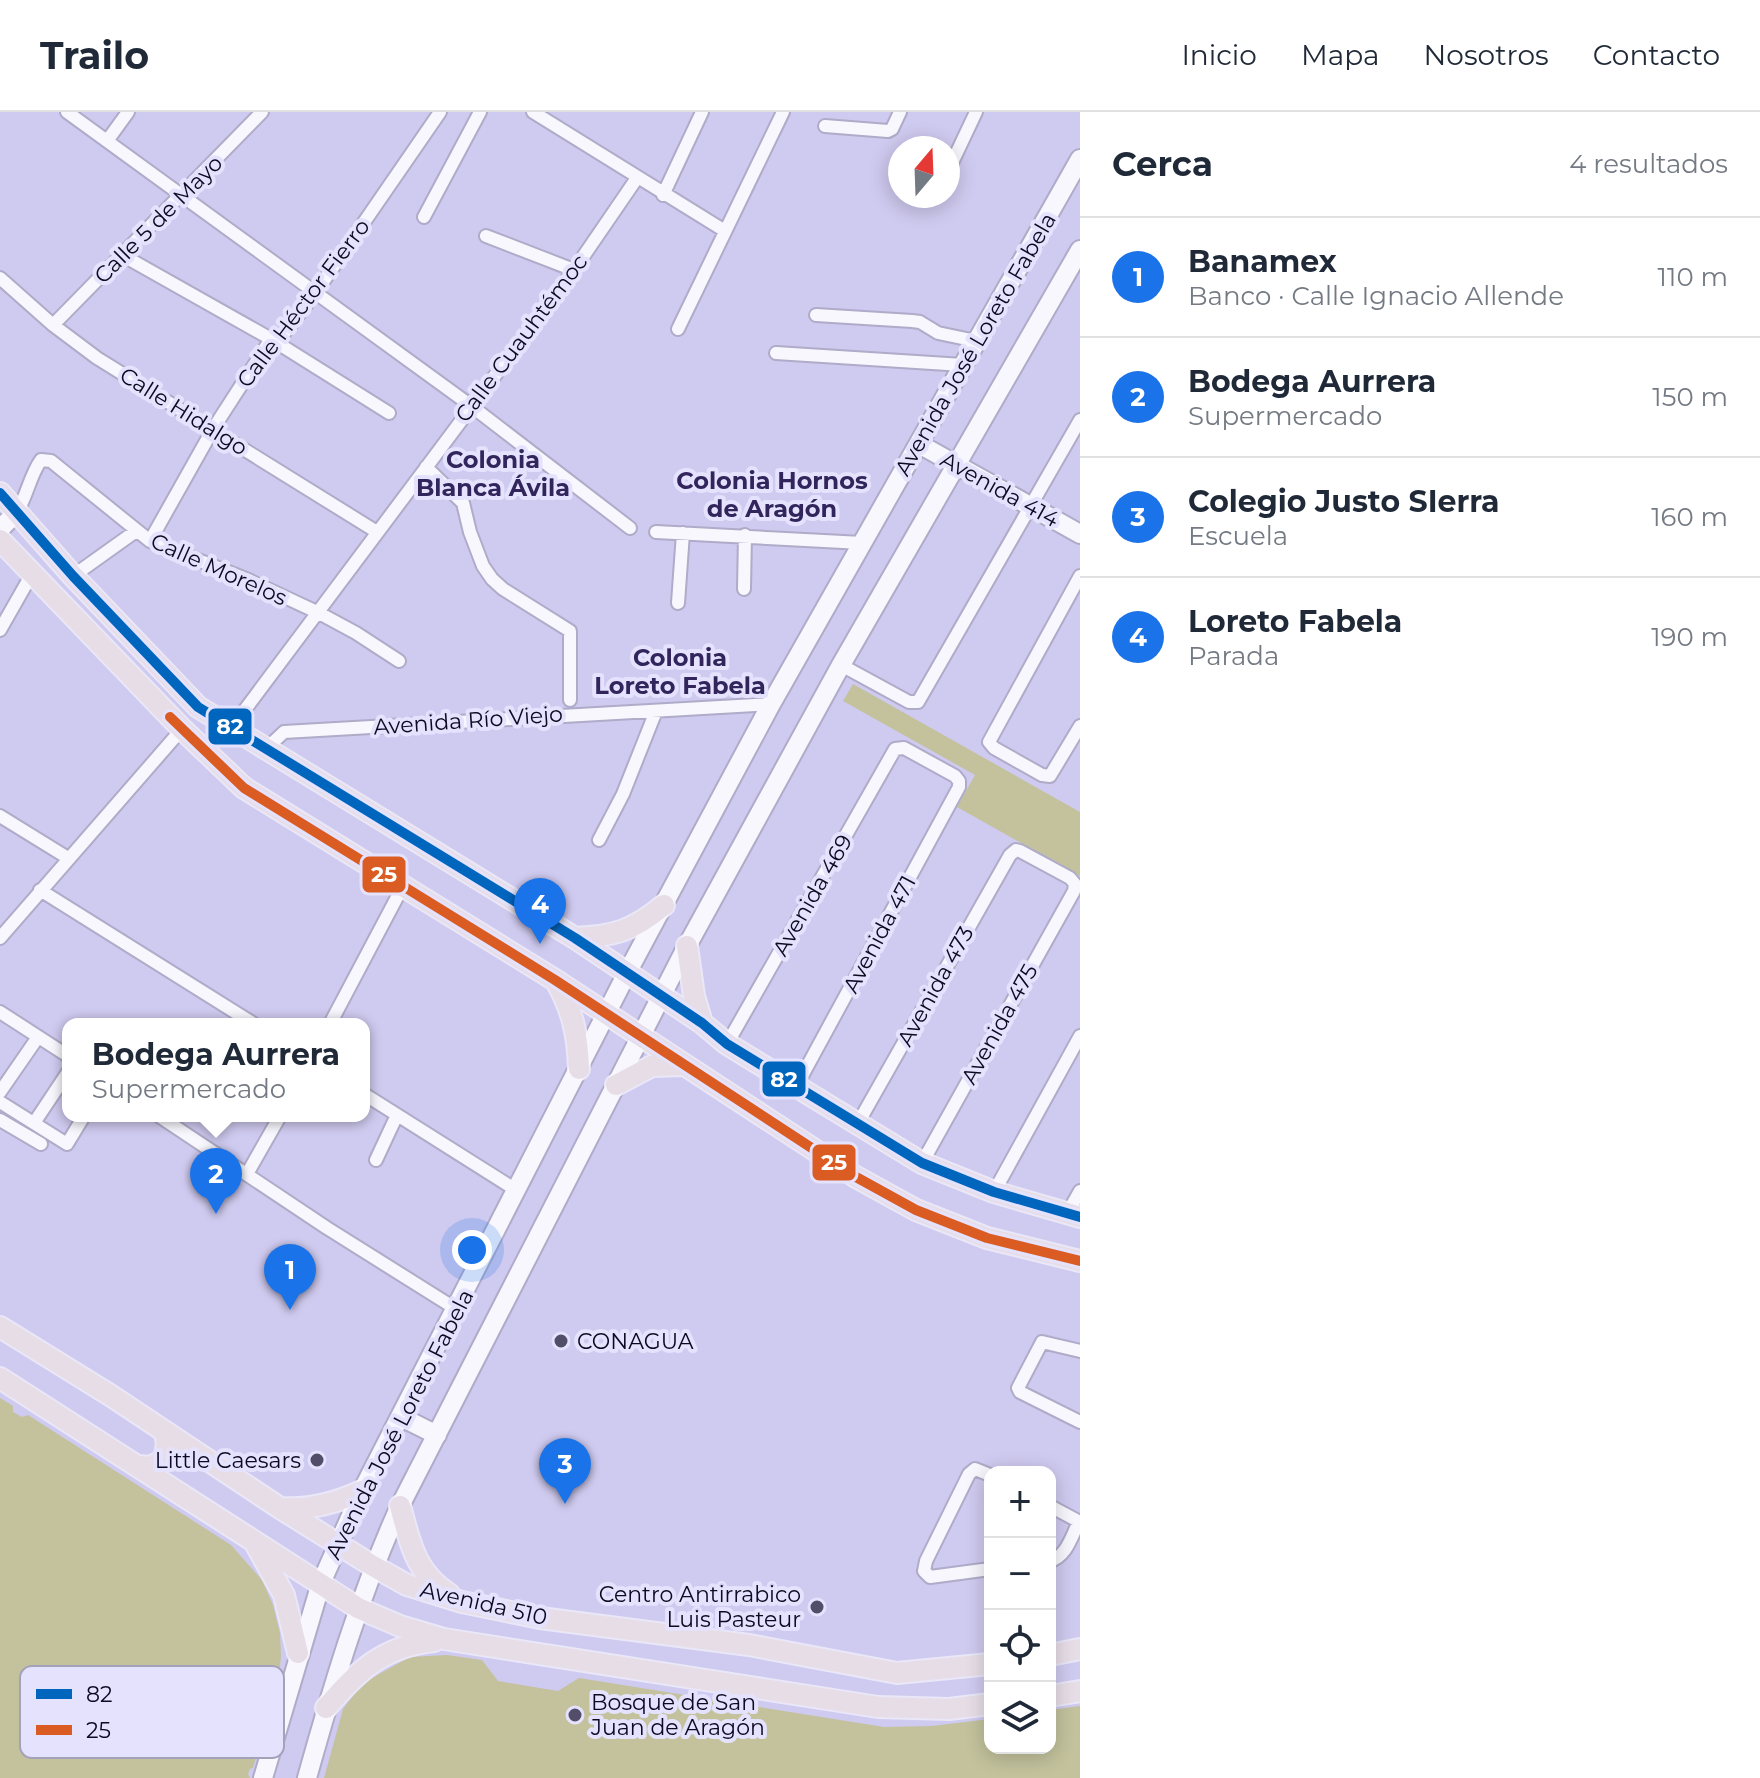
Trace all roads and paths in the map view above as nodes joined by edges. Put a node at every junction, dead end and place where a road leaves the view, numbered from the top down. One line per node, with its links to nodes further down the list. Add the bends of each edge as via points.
1 (67, 112): 12 (street)
2 (128, 112): 12 (street)
3 (262, 112): 17 (street, Calle 5 de Mayo)
4 (440, 112): 25 (street, Calle Héctor Fierro)
5 (480, 112): 18 (street)
6 (533, 112): 15 (street)
7 (702, 112): 16 (street)
8 (783, 112): 19 (street)
9 (900, 112): 11 (street, via 888,131)
10 (976, 112): 13 (street)
11 (825, 126)
12 (107, 141): 17 (street)
13 (960, 146)
14 (1080, 159): 30 (main road, Avenida José Loreto Fabela)
15 (637, 178): 16 (street); 23 (street, Calle Cuauhtémoc)
16 (663, 195): 19 (street)
17 (181, 196): 22 (street, Calle 5 de Mayo); 25 (street)
18 (424, 217)
19 (725, 231): 28 (street)
20 (486, 236): 23 (street)
21 (1080, 250): 38 (main road, Avenida José Loreto Fabela)
22 (122, 255): 27 (street, Calle 5 de Mayo); 29 (street)
23 (574, 270): 33 (street, Calle Cuauhtémoc)
24 (0, 278): 27 (street, Calle Hidalgo)
25 (316, 292): 29 (street, Calle Héctor Fierro, via 282,336); 33 (street)
26 (816, 315): 30 (street, via 920,322 938,333)
27 (53, 325): 36 (street, Calle Hidalgo)
28 (678, 329)
29 (271, 339): 34 (street); 36 (street, Calle Héctor Fierro)
30 (976, 341): 32 (main road, Avenida José Loreto Fabela)
31 (776, 353): 32 (street)
32 (963, 365): 37 (main road, Avenida José Loreto Fabela)
33 (470, 405): 39 (street, Calle Cuauhtémoc); 43 (street)
34 (389, 413)
35 (1080, 420): 41 (street)
36 (213, 429): 46 (street, Calle Hidalgo); 52 (street, Calle Héctor Fierro)
37 (919, 444): 38 (main road, Avenida 414); 53 (main road, Avenida José Loreto Fabela)
38 (957, 465): 41 (main road, Avenida 414); 62 (main road, Avenida José Loreto Fabela)
39 (426, 467): 46 (street, Calle Cuauhtémoc); 63 (street, via 463,503 492,579 570,631)
40 (0, 493): 42 (main road)
41 (1032, 507): 49 (main road, Avenida 414); 62 (street, via 916,704)
42 (17, 512): 44 (main road); 45 (street, Calle Morelos, via 37,465 46,459); 55 (main road)
43 (630, 528)
44 (0, 529)
45 (136, 531): 52 (street, Calle Morelos); 55 (street)
46 (377, 532): 59 (street, Calle Cuauhtémoc)
47 (656, 532): 48 (street)
48 (683, 533): 50 (street); 58 (street)
49 (1080, 534)
50 (745, 535): 53 (street); 57 (street)
51 (0, 540): 54 (main road)
52 (150, 541): 59 (street, Calle Morelos)
53 (862, 543): 64 (main road, Avenida José Loreto Fabela)
54 (33, 572): 60 (street); 68 (main road)
55 (73, 576): 67 (main road, via 198,707)
56 (1080, 576): 66 (street, via 989,742 1050,776)
57 (744, 589)
58 (678, 603)
59 (319, 613): 61 (street, Calle Morelos); 67 (street, Calle Cuauhtémoc)
60 (0, 630)
61 (399, 661)
62 (841, 665): 80 (main road, Avenida José Loreto Fabela)
63 (570, 700)
64 (771, 704): 65 (street, Avenida Río Viejo); 77 (main road, Avenida José Loreto Fabela)
65 (656, 711): 70 (street, Avenida Río Viejo, via 284,732); 72 (street)
66 (1080, 726)
67 (232, 727): 70 (main road)
68 (182, 729): 73 (street); 75 (main road, via 244,788)
69 (898, 747): 92 (street, Avenida 469); 98 (street, Avenida 471, via 942,769 959,781 959,787)
70 (267, 748): 79 (main road)
71 (0, 816): 73 (street)
72 (599, 840)
73 (68, 858): 76 (street)
74 (1075, 884): 108 (street, Avenida 473, via 1016,850 1010,855); 111 (street, Avenida 475)
75 (403, 886): 82 (main road); 87 (street)
76 (40, 890): 78 (street); 86 (street)
77 (664, 905): 79 (main road, via 634,928); 81 (main road, Avenida José Loreto Fabela)
78 (0, 938)
79 (575, 938): 81 (main road)
80 (687, 946): 83 (main road, Avenida José Loreto Fabela); 88 (main road)
81 (627, 973): 83 (main road); 85 (main road, Avenida José Loreto Fabela)
82 (555, 980): 85 (main road); 95 (main road, via 574,1020)
83 (662, 997): 88 (main road); 89 (main road, Avenida José Loreto Fabela)
84 (0, 1012): 91 (street)
85 (606, 1015): 89 (main road); 95 (main road, Avenida José Loreto Fabela)
86 (244, 1018)
87 (333, 1018)
88 (702, 1023): 92 (main road)
89 (641, 1036): 94 (main road); 97 (main road, Avenida José Loreto Fabela)
90 (1080, 1036): 115 (street)
91 (38, 1037): 93 (street); 99 (street)
92 (727, 1044): 98 (main road)
93 (62, 1052)
94 (685, 1065): 97 (main road, via 652,1066); 117 (main road, via 916,1210 999,1242)
95 (579, 1069): 113 (main road, Avenida José Loreto Fabela)
96 (62, 1081): 107 (street)
97 (616, 1085): 125 (main road, Avenida José Loreto Fabela)
98 (796, 1087): 108 (main road)
99 (0, 1092)
100 (370, 1098): 102 (street)
101 (0, 1102): 107 (street)
102 (397, 1115): 110 (street); 113 (street)
103 (0, 1120): 109 (street)
104 (80, 1122): 107 (street, via 67,1144)
105 (168, 1122): 112 (street)
106 (277, 1122): 112 (street)
107 (34, 1123)
108 (857, 1125): 111 (main road)
109 (41, 1144)
110 (376, 1160)
111 (922, 1163): 115 (main road)
112 (247, 1174): 118 (street)
113 (516, 1190): 118 (main road, Avenida José Loreto Fabela)
114 (1080, 1191): 116 (street)
115 (994, 1192): 116 (main road)
116 (1074, 1216)
117 (1080, 1261)
118 (456, 1309): 122 (main road, Avenida José Loreto Fabela)
119 (0, 1327): 124 (main road, Avenida 510)
120 (1080, 1351): 123 (street, via 1042,1342 1018,1388)
121 (0, 1378): 126 (main road, Avenida 510)
122 (401, 1417): 125 (main road); 128 (main road, Avenida José Loreto Fabela)
123 (1080, 1422)
124 (165, 1432): 126 (main road, via 164,1460); 130 (main road, Avenida 510)
125 (437, 1435): 129 (main road, Avenida José Loreto Fabela)
126 (139, 1466): 133 (main road, Avenida 510)
127 (984, 1473): 137 (street, via 975,1469 969,1474 924,1571 930,1577)
128 (362, 1491): 130 (main road, via 300,1509); 134 (main road, Avenida José Loreto Fabela)
129 (400, 1506): 136 (main road, Avenida José Loreto Fabela); 139 (main road, via 416,1560 432,1583)
130 (280, 1508): 134 (main road, Avenida 510)
131 (1056, 1509): 132 (street)
132 (1079, 1522): 135 (street)
133 (253, 1539): 138 (main road, Avenida 510); 144 (main road, via 284,1595)
134 (336, 1544): 136 (main road, Avenida 510); 138 (main road, Avenida José Loreto Fabela)
135 (1056, 1559)
136 (373, 1566): 139 (main road, Avenida 510, via 407,1585); 140 (main road, Avenida José Loreto Fabela)
137 (984, 1570)
138 (321, 1583): 140 (main road, Avenida 510); 144 (main road, Avenida José Loreto Fabela)
139 (462, 1602): 141 (main road, Avenida 510)
140 (358, 1608): 142 (main road, Avenida 510); 152 (main road, Avenida José Loreto Fabela)
141 (540, 1618): 145 (main road); 147 (main road, Avenida 510, via 749,1645 897,1673)
142 (444, 1639): 145 (main road, Avenida 510); 152 (main road, via 410,1643 378,1657)
143 (1080, 1649): 146 (main road)
144 (298, 1653): 150 (main road, Avenida José Loreto Fabela)
145 (533, 1654): 151 (main road, Avenida 510, via 878,1707)
146 (1056, 1654)
147 (984, 1665)
148 (1080, 1691): 149 (main road)
149 (1056, 1695)
150 (284, 1703)
151 (984, 1705)
152 (326, 1708): 155 (main road, Avenida José Loreto Fabela)
153 (269, 1758): 154 (main road, Avenida José Loreto Fabela)
154 (263, 1778)
155 (307, 1778)

